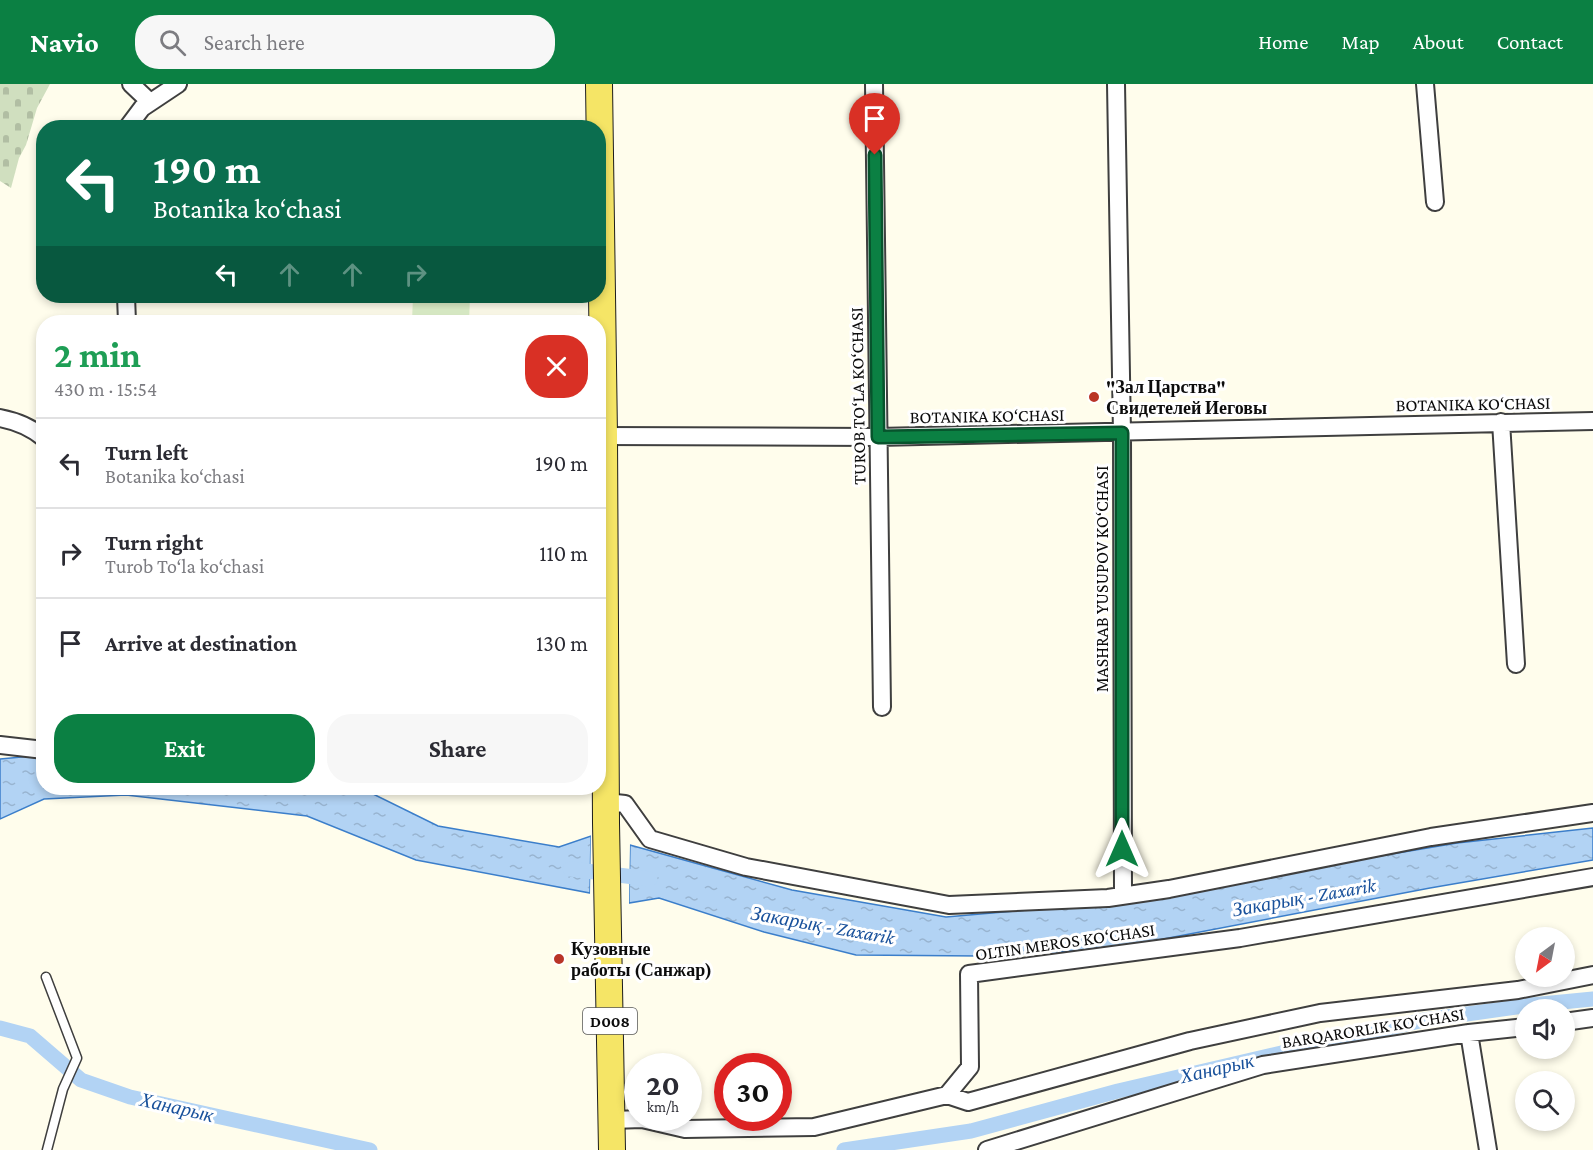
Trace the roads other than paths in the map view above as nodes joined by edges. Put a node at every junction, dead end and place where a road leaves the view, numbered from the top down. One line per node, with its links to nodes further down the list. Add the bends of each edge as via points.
1 (131, 84): 7 (street)
2 (178, 84): 7 (street)
3 (599, 84): 9 (main road, D008)
4 (874, 84): 17 (street, TUROB TO‘LA KO‘CHASI)
5 (1116, 84): 15 (street, MASHRAB YUSUPOV KO‘CHASI)
6 (1425, 84): 10 (street)
7 (150, 102): 8 (street)
8 (132, 120)
9 (599, 120)
10 (1435, 202)
11 (0, 418): 14 (street)
12 (1593, 421): 13 (street, BOTANIKA KO‘CHASI)
13 (1501, 422): 15 (street, BOTANIKA KO‘CHASI); 18 (street)
14 (36, 433)
15 (1122, 433): 17 (street, BOTANIKA KO‘CHASI); 26 (street, MASHRAB YUSUPOV KO‘CHASI)
16 (606, 436): 17 (street, BOTANIKA KO‘CHASI)
17 (878, 437): 19 (street, TUROB TO‘LA KO‘CHASI)
18 (1516, 663)
19 (882, 707)
20 (0, 745): 21 (street)
21 (36, 749)
22 (606, 795): 23 (main road, D008)
23 (606, 813): 26 (street, via 625,804 650,839 746,867 949,904); 34 (main road, D008)
24 (1593, 813): 26 (street, via 1431,837)
25 (1593, 877): 33 (street, OLTIN MEROS KO‘CHASI, via 1240,938 969,974 970,1067)
26 (1122, 895)
27 (1593, 975): 33 (street, via 1518,990 1320,1013 1190,1041 968,1102)
28 (45, 977): 35 (lane, via 77,1058 63,1089)
29 (1593, 1018): 30 (street)
30 (1575, 1020)
31 (1515, 1028): 32 (street, BARQARORLIK KO‘CHASI)
32 (1469, 1033): 37 (street, BARQARORLIK KO‘CHASI, via 1263,1065); 38 (street)
33 (947, 1095): 34 (street, via 814,1127 685,1129 642,1119)
34 (612, 1120): 36 (main road, D008)
35 (47, 1150)
36 (612, 1150)
37 (987, 1150)
38 (1488, 1150)

